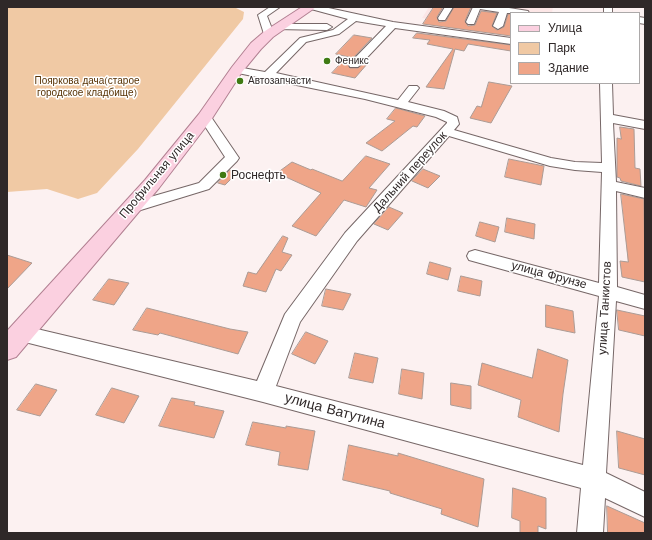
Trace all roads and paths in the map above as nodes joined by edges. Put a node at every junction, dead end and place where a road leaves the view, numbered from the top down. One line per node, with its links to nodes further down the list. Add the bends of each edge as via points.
1 (276, 7): 15 (street, via 262,15)
2 (310, 7): 15 (main road, Профильная улица)
3 (314, 7): 9 (street)
4 (449, 7): 10 (street)
5 (476, 7): 11 (street)
6 (482, 7): 7 (street)
7 (505, 9): 8 (street); 14 (street)
8 (520, 12)
9 (354, 18): 12 (street); 13 (street)
10 (442, 18)
11 (471, 22)
12 (393, 25): 17 (street); 18 (street)
13 (343, 26): 15 (street); 16 (street, via 328,35)
14 (498, 26)
15 (280, 30): 16 (street, via 305,33); 19 (main road, Профильная улица, via 256,46)
16 (309, 38): 20 (street, via 303,40)
17 (510, 41)
18 (354, 64)
19 (237, 70): 20 (street, Дальний переулок); 24 (main road, Профильная улица)
20 (268, 75): 23 (street, Дальний переулок, via 328,86)
21 (606, 84): 25 (street, улица Танкистов)
22 (413, 88): 23 (street)
23 (400, 104): 27 (street, Дальний переулок, via 450,118 453,124)
24 (205, 117): 30 (main road, Профильная улица); 30 (street, via 232,158 204,186)
25 (607, 118): 26 (street); 28 (street, улица Танкистов)
26 (645, 125)
27 (447, 132): 28 (street); 35 (street, Дальний переулок, via 351,238 292,319)
28 (609, 177): 29 (street); 32 (street, улица Танкистов)
29 (645, 193)
30 (131, 208): 34 (main road, Профильная улица)
31 (475, 256): 32 (street, улица Фрунзе)
32 (608, 290): 33 (street, улица Фрунзе); 36 (street, улица Танкистов)
33 (645, 302)
34 (13, 341): 35 (street, улица Ватутина)
35 (263, 392): 36 (street, улица Ватутина)
36 (594, 480): 37 (street, улица Ватутина); 38 (street, улица Танкистов)
37 (645, 505)
38 (590, 533)

